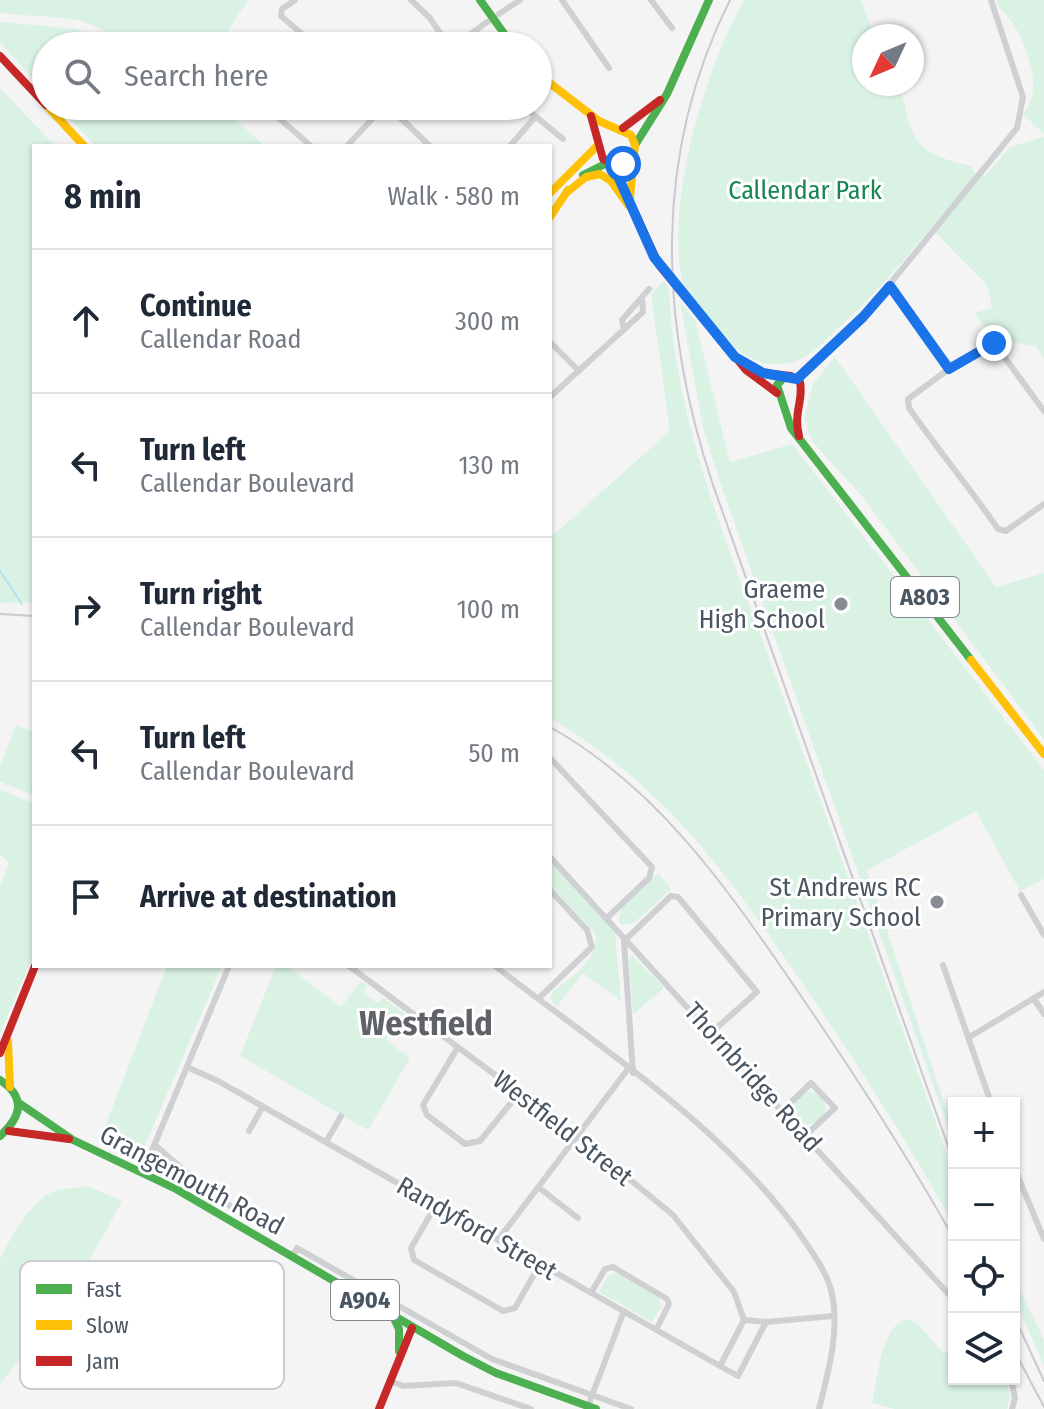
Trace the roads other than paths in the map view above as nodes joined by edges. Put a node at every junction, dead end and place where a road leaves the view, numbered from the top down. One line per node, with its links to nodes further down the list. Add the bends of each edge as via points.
1 (295, 0): 11 (street, via 280,12)
2 (411, 0): 12 (street)
3 (480, 0): 9 (main road)
4 (520, 0): 9 (street)
5 (562, 0): 16 (street)
6 (651, 0): 10 (street)
7 (709, 0): 19 (main road)
8 (991, 0): 43 (street, via 1023,97 1019,121)
9 (496, 17): 13 (street); 14 (main road)
10 (672, 28)
11 (299, 32)
12 (443, 32)
13 (473, 32)
14 (505, 32)
15 (0, 56): 18 (main road)
16 (609, 68)
17 (552, 85): 20 (main road)
18 (32, 91)
19 (667, 94): 27 (main road); 35 (main road)
20 (589, 114): 27 (main road); 29 (main road, A803)
21 (59, 120): 30 (main road)
22 (281, 120): 31 (street)
23 (372, 120): 32 (street)
24 (401, 120): 33 (street)
25 (532, 120): 34 (street)
26 (539, 120): 28 (street)
27 (619, 128): 29 (main road, via 606,130); 35 (main road)
28 (563, 139)
29 (597, 142): 37 (main road, A803, via 599,156); 39 (main road)
30 (82, 144)
31 (309, 144)
32 (349, 144)
33 (428, 144)
34 (512, 144)
35 (635, 145): 36 (main road, A803)
36 (632, 157): 37 (main road); 40 (main road, A803)
37 (610, 164): 38 (main road); 40 (main road, A803)
38 (586, 174): 41 (main road); 42 (main road, via 606,176)
39 (552, 191)
40 (631, 205): 42 (main road, A803)
41 (552, 214)
42 (635, 215): 46 (main road, A803, via 654,257)
43 (890, 286): 47 (street); 50 (street)
44 (649, 289): 48 (street, via 642,297 643,312)
45 (552, 344): 48 (street)
46 (735, 357): 49 (main road, A803, via 763,373); 52 (main road, A803)
47 (949, 369): 54 (street, via 994,343); 56 (street, via 908,399 957,478 1002,531)
48 (579, 371): 51 (street)
49 (784, 377): 50 (main road, A803); 52 (main road, via 777,385)
50 (797, 379): 53 (main road, A803, via 802,392)
51 (552, 395)
52 (778, 395): 53 (main road); 55 (main road, A803, via 786,420)
53 (795, 400): 55 (main road, A803)
54 (1044, 411)
55 (802, 443): 57 (main road, A803)
56 (1044, 504)
57 (1044, 754)
58 (552, 760): 62 (street, via 652,867 649,878)
59 (552, 859): 62 (street, Thornbridge Road)
60 (552, 892): 71 (street, via 587,930 592,947)
61 (1021, 895): 63 (street)
62 (607, 918): 64 (street, Thornbridge Road)
63 (1044, 935)
64 (625, 938): 74 (street, Thornbridge Road); 74 (street, via 669,897 678,897 757,992); 80 (street)
65 (943, 965): 76 (street)
66 (34, 968): 75 (main road)
67 (228, 968): 79 (street)
68 (352, 968): 77 (street, Westfield Street)
69 (498, 968): 71 (street)
70 (1044, 992): 72 (street)
71 (538, 999): 80 (street)
72 (1034, 999): 73 (street); 76 (street)
73 (1044, 1014)
74 (712, 1032): 87 (street, Thornbridge Road)
75 (8, 1037): 78 (main road); 82 (main road)
76 (968, 1038): 84 (street)
77 (458, 1047): 83 (street, Westfield Street); 83 (street, via 423,1105 427,1115 465,1144 480,1141)
78 (0, 1053)
79 (187, 1067): 86 (street, Randyford Street); 95 (street)
80 (630, 1071): 92 (street); 110 (street, via 706,1131 769,1192 813,1253 832,1294)
81 (0, 1080): 82 (main road)
82 (10, 1087): 85 (main road)
83 (519, 1093): 92 (street, Westfield Street)
84 (989, 1097)
85 (19, 1103): 90 (main road, via 15,1123); 93 (main road, Grangemouth Road / A904)
86 (263, 1106): 89 (street); 94 (street, Randyford Street)
87 (783, 1110): 91 (street, Thornbridge Road); 91 (street, via 811,1083 835,1108)
88 (341, 1116): 94 (street)
89 (249, 1131)
90 (4, 1134): 93 (main road, Grangemouth Road / A904)
91 (806, 1135): 108 (street, Thornbridge Road)
92 (577, 1136): 98 (street); 112 (street, Westfield Street, via 673,1215 734,1292)
93 (73, 1140): 97 (main road, Grangemouth Road / A904)
94 (326, 1142): 99 (street, Randyford Street)
95 (155, 1145): 97 (street); 100 (street, Grangemouth Road)
96 (1015, 1169): 102 (street)
97 (143, 1172): 105 (main road, Grangemouth Road / A904)
98 (538, 1187): 101 (street); 104 (street)
99 (436, 1205): 104 (street, Randyford Street); 106 (street, via 411,1248 414,1260 503,1311 515,1308)
100 (241, 1213)
101 (578, 1218)
102 (1042, 1228): 103 (street)
103 (1044, 1239)
104 (498, 1240): 106 (street, Randyford Street)
105 (292, 1257): 111 (main road, Grangemouth Road / A904); 118 (street, Grangemouth Road, via 297,1248 492,1359)
106 (540, 1264): 107 (street, Randyford Street)
107 (591, 1293): 109 (street, Randyford Street); 115 (street, via 605,1269 613,1267 667,1299)
108 (948, 1293)
109 (624, 1311): 115 (street, Randyford Street); 122 (street)
110 (833, 1316): 113 (street); 127 (street)
111 (394, 1318): 114 (main road, Grangemouth Road / A904); 116 (main road)
112 (744, 1320): 113 (street); 117 (street)
113 (766, 1322): 117 (street, via 738,1376)
114 (412, 1328): 116 (main road); 120 (main road, Grangemouth Road / A904, via 485,1368)
115 (656, 1330): 117 (street, Randyford Street)
116 (399, 1359): 119 (main road)
117 (720, 1366)
118 (534, 1375): 120 (street); 122 (street, Grangemouth Road)
119 (390, 1381): 124 (main road); 125 (street, via 403,1386 456,1383)
120 (530, 1385): 123 (main road, Grangemouth Road / A904)
121 (1012, 1385): 128 (street)
122 (591, 1396): 123 (street); 126 (street, Grangemouth Road)
123 (592, 1408)
124 (379, 1409)
125 (531, 1409)
126 (631, 1409)
127 (819, 1409)
128 (1012, 1409)

